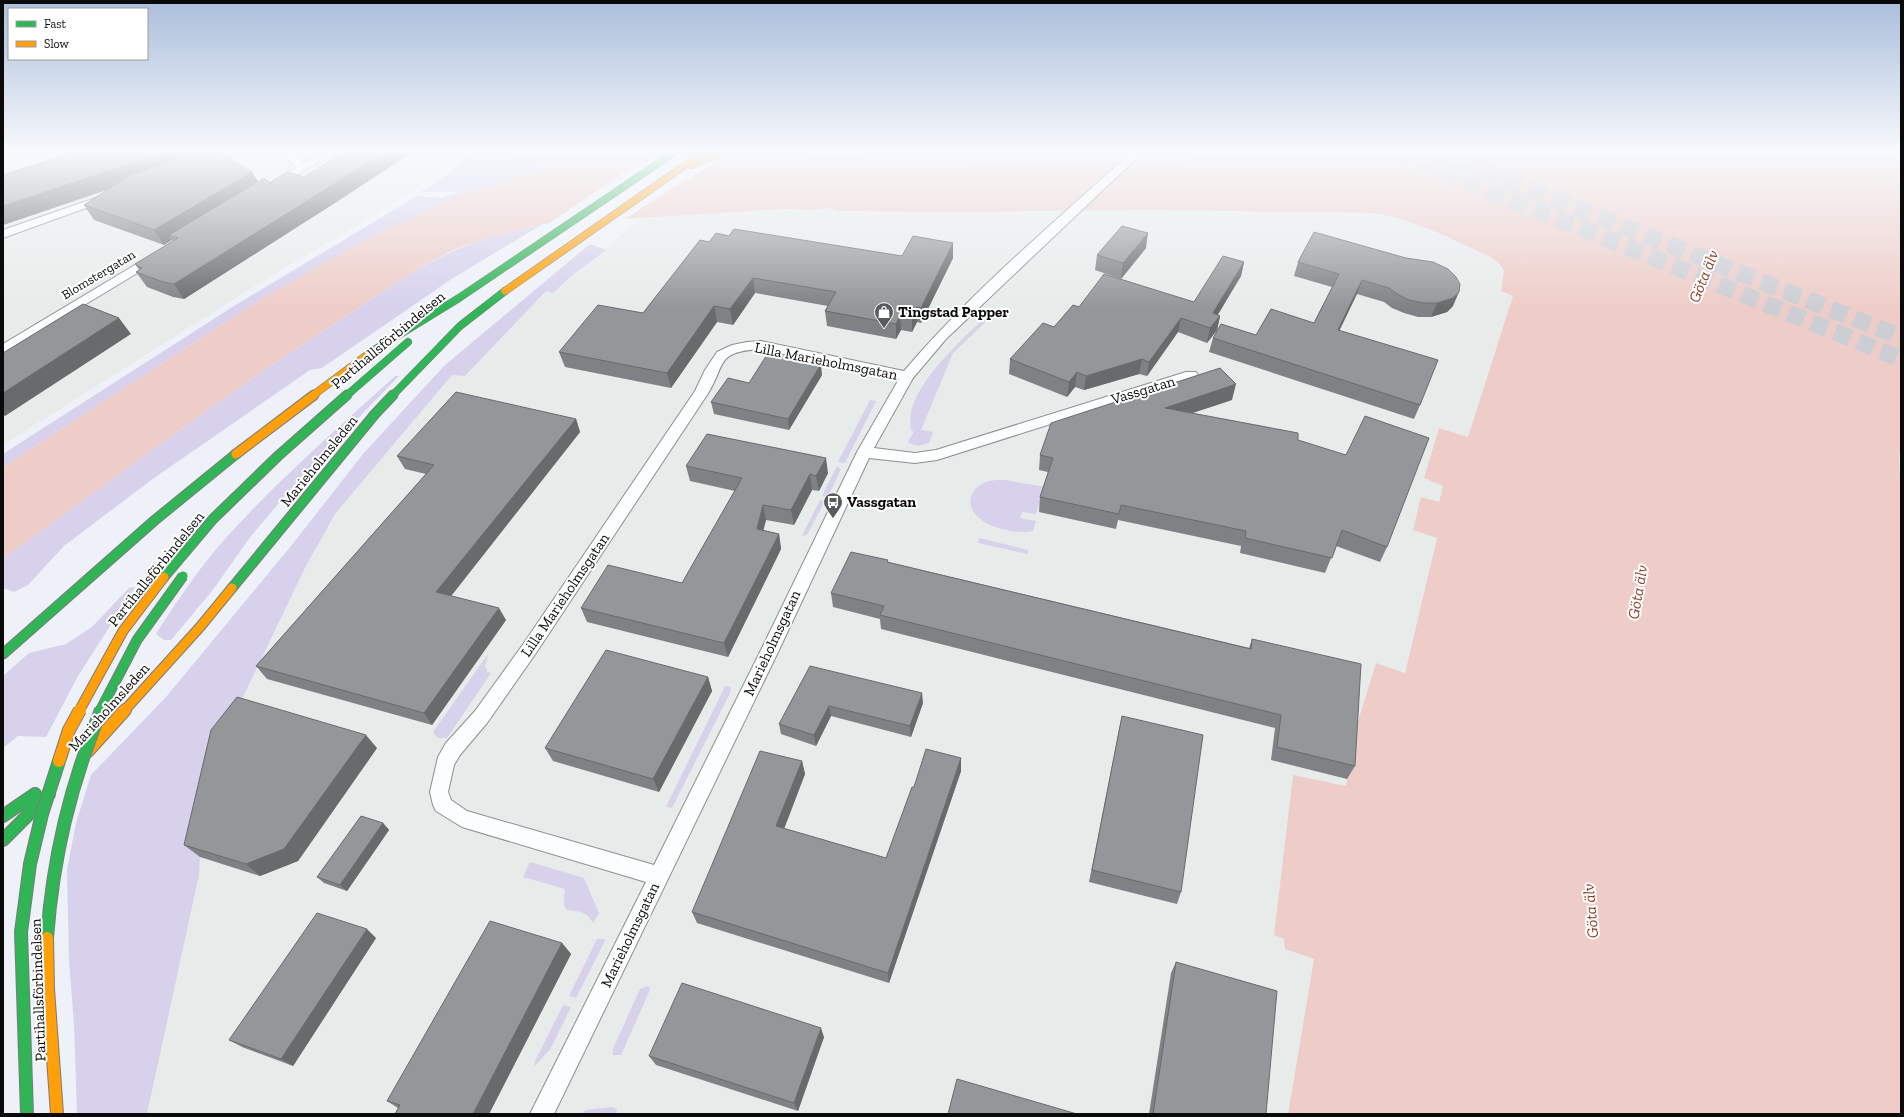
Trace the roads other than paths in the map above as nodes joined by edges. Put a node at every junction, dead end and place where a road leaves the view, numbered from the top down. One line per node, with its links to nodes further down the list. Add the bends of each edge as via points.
1 (87, 204): 5 (street)
2 (597, 204): 7 (highway)
3 (629, 204): 8 (highway, Marieholmsleden, via 530,272)
4 (1080, 204): 13 (street, Marieholmsgatan, via 941,336)
5 (3, 234)
6 (164, 252): 10 (street, Blomstergatan)
7 (459, 298): 17 (highway, via 382,344 218,468); 22 (highway, Partihallsförbindelsen, bridge, via 278,456 213,519 123,631 94,682 70,730 42,814 30,864 21,932)
8 (460, 326): 9 (highway, Partihallsförbindelsen); 20 (highway, Marieholmsleden, via 366,425 200,627 71,771)
9 (434, 338)
10 (3, 350)
11 (399, 362): 14 (highway, Partihallsförbindelsen)
12 (1191, 375): 15 (street, Vassgatan, via 937,455 915,458)
13 (907, 376): 15 (street, Marieholmsgatan); 21 (street, Lilla Marieholmsgatan, via 761,345 742,345 721,354 702,392 530,648 445,763 439,792 443,804 462,818)
14 (353, 403)
15 (864, 452): 21 (street, Marieholmsgatan)
16 (185, 573): 23 (highway, Partihallsförbindelsen, bridge, via 132,649 115,680 75,774 65,814 49,901 47,948)
17 (3, 654)
18 (65, 775): 19 (highway)
19 (3, 816)
20 (3, 840)
21 (659, 876): 24 (street, Marieholmsgatan)
22 (27, 1114)
23 (57, 1114)
24 (542, 1114)

